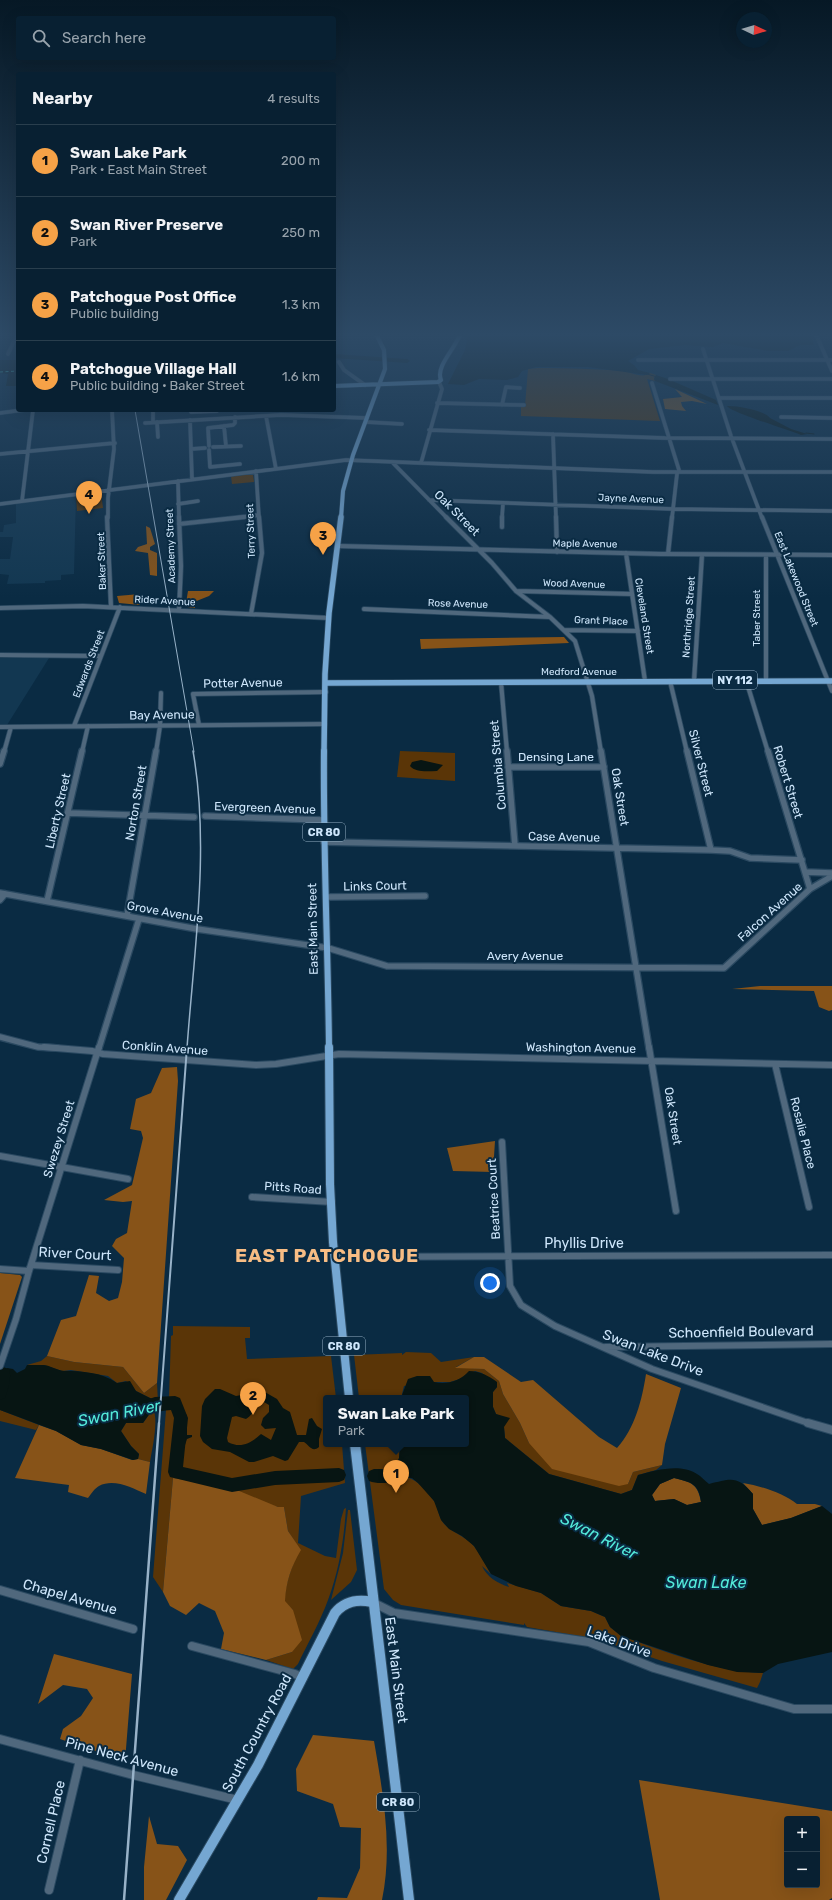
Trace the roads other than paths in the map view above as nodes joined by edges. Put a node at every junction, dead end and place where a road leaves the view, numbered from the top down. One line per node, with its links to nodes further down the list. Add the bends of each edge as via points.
1 (191, 420): 26 (street)
2 (367, 420): 29 (main road, East Main Street)
3 (32, 421): 27 (street)
4 (113, 421): 22 (street, Baker Street)
5 (179, 421): 12 (street)
6 (235, 421): 15 (street, via 235,424)
7 (267, 421): 34 (street)
8 (373, 421): 14 (street)
9 (431, 421): 16 (street)
10 (664, 421): 19 (street)
11 (727, 421): 20 (street, East Lakewood Street)
12 (155, 422): 13 (street); 18 (street)
13 (145, 423)
14 (402, 424)
15 (224, 426): 23 (street); 25 (street, via 208,428)
16 (429, 430): 17 (street); 31 (street)
17 (553, 434): 19 (street); 33 (street)
18 (158, 437)
19 (669, 438): 20 (street); 36 (street)
20 (733, 438): 21 (street); 37 (street, East Lakewood Street)
21 (832, 439)
22 (115, 443): 27 (street); 41 (street, Baker Street)
23 (226, 446): 24 (street); 25 (street)
24 (241, 446)
25 (209, 448): 26 (street); 32 (street, via 210,467)
26 (191, 449): 39 (street)
27 (28, 450): 28 (street); 43 (street)
28 (0, 454)
29 (352, 460): 30 (street); 34 (street); 55 (main road, East Main Street, via 342,497)
30 (392, 462): 31 (street); 42 (street, Oak Street)
31 (421, 463): 33 (street)
32 (240, 464)
33 (554, 468): 36 (street); 48 (street)
34 (276, 469): 35 (street)
35 (256, 471): 39 (street); 52 (street, Terry Street)
36 (678, 472): 37 (street); 49 (street)
37 (746, 472): 38 (street); 50 (street, East Lakewood Street)
38 (832, 472)
39 (192, 479): 40 (street)
40 (178, 481): 41 (street); 47 (street, Academy Street)
41 (109, 489): 43 (street); 66 (street, Baker Street, via 107,504)
42 (429, 500): 45 (street, Jayne Avenue); 56 (street, Oak Street)
43 (22, 501): 46 (street)
44 (198, 502): 47 (street)
45 (503, 503): 48 (street, Jayne Avenue); 54 (street)
46 (0, 504)
47 (178, 504): 53 (street, Academy Street)
48 (555, 505): 49 (street, Jayne Avenue); 57 (street)
49 (673, 509): 50 (street, Jayne Avenue); 59 (street)
50 (760, 510): 51 (street, Jayne Avenue); 62 (street, East Lakewood Street)
51 (832, 511)
52 (259, 515): 53 (street); 71 (street, Terry Street, via 262,552)
53 (179, 524): 70 (street, Academy Street, via 182,566)
54 (502, 527)
55 (339, 546): 56 (street, Maple Avenue); 73 (main road, East Main Street)
56 (479, 550): 57 (street, Maple Avenue); 64 (street, Oak Street)
57 (557, 552): 58 (street, Maple Avenue)
58 (626, 553): 59 (street, Maple Avenue); 65 (street, Cleveland Street)
59 (668, 554): 60 (street, Maple Avenue)
60 (702, 555): 61 (street, Maple Avenue); 84 (street, Northridge Street)
61 (766, 555): 62 (street, Maple Avenue); 79 (street, Taber Street)
62 (778, 555): 63 (street, Maple Avenue); 80 (street, East Lakewood Street)
63 (832, 555)
64 (516, 591): 65 (street, Wood Avenue); 72 (street, Oak Street)
65 (632, 594): 75 (street, Cleveland Street)
66 (111, 607): 67 (street, Rider Avenue); 68 (street, Rider Avenue)
67 (120, 607): 70 (street, Rider Avenue); 77 (street, Edwards Street)
68 (0, 608)
69 (364, 609): 72 (street, Rose Avenue)
70 (179, 610): 71 (street, Rider Avenue)
71 (251, 614): 73 (street, Rider Avenue)
72 (550, 617): 74 (street, Oak Street)
73 (329, 618): 85 (main road, East Main Street)
74 (564, 630): 75 (street, Grant Place); 81 (street, Oak Street, via 577,644)
75 (638, 631): 82 (street, Cleveland Street)
76 (0, 655): 77 (street)
77 (101, 656): 92 (street, Edwards Street)
78 (746, 680): 79 (main road, Medford Avenue / NY 112); 84 (main road, Medford Avenue / NY 112); 109 (street, Robert Street)
79 (766, 680): 80 (main road, Medford Avenue / NY 112)
80 (830, 680): 87 (street, East Lakewood Street)
81 (589, 681): 82 (main road, Medford Avenue / NY 112); 86 (main road, Medford Avenue / NY 112); 99 (street, Oak Street)
82 (645, 681): 83 (main road, Medford Avenue / NY 112)
83 (670, 681): 84 (main road, Medford Avenue / NY 112); 108 (street, Silver Street)
84 (694, 681)
85 (326, 682): 86 (main road, Medford Avenue / NY 112); 88 (main road, East Main Street)
86 (501, 682): 98 (street, Columbia Street)
87 (832, 691)
88 (326, 692): 90 (main road, East Main Street); 91 (street, Potter Avenue, via 193,694)
89 (161, 693): 94 (street, Norton Street)
90 (325, 724): 91 (street, Bay Avenue); 104 (main road, East Main Street / CR 80)
91 (199, 725): 94 (street, Bay Avenue)
92 (74, 726): 93 (street, Bay Avenue); 96 (street, Bay Avenue)
93 (88, 726): 94 (street, Bay Avenue); 100 (street, Liberty Street)
94 (160, 726): 101 (street, Norton Street)
95 (0, 727): 96 (street, Bay Avenue)
96 (11, 727): 97 (street)
97 (0, 764)
98 (508, 767): 99 (street, Densing Lane); 106 (street, Columbia Street)
99 (604, 767): 107 (street, Oak Street)
100 (68, 813): 101 (street); 117 (street, Liberty Street)
101 (144, 816): 103 (street); 118 (street, Norton Street)
102 (205, 816): 104 (street, Evergreen Avenue)
103 (194, 817)
104 (323, 820): 105 (main road, East Main Street / CR 80)
105 (324, 842): 106 (street, Case Avenue); 115 (main road, East Main Street / CR 80)
106 (515, 846): 107 (street, Case Avenue)
107 (617, 848): 108 (street, Case Avenue); 121 (street, Oak Street)
108 (711, 850): 109 (street, Case Avenue, via 730,851 750,858)
109 (802, 860): 110 (street, Robert Street)
110 (805, 872): 111 (street, Falcon Avenue); 112 (street, Robert Street)
111 (832, 875): 112 (street, Falcon Avenue)
112 (810, 889): 122 (street, Falcon Avenue)
113 (3, 894): 116 (street); 117 (street, Grove Avenue)
114 (425, 896): 115 (street, Links Court)
115 (326, 897): 120 (main road, East Main Street / CR 80)
116 (0, 900)
117 (47, 901): 118 (street, Grove Avenue)
118 (127, 916): 119 (street, Grove Avenue)
119 (138, 919): 120 (street, Grove Avenue); 124 (street, Swezey Street)
120 (328, 948): 121 (street, Avery Avenue, via 387,966); 125 (main road, East Main Street / CR 80)
121 (637, 968): 122 (street, Avery Avenue); 126 (street, Oak Street)
122 (724, 968)
123 (0, 1037): 124 (street, Conklin Avenue, via 38,1047)
124 (97, 1052): 125 (street, Conklin Avenue, via 256,1065); 131 (street, Swezey Street)
125 (330, 1055): 126 (street, Washington Avenue); 134 (main road, East Main Street / CR 80)
126 (653, 1061): 127 (street, Washington Avenue); 136 (street, Oak Street)
127 (774, 1064): 128 (street, Washington Avenue); 135 (street, Rosalie Place)
128 (832, 1065)
129 (502, 1142): 137 (street, Beatrice Court)
130 (0, 1156): 131 (street)
131 (62, 1166): 132 (street); 141 (street, Swezey Street)
132 (128, 1179)
133 (252, 1197): 134 (street, Pitts Road)
134 (332, 1202): 139 (main road, East Main Street / CR 80)
135 (810, 1207)
136 (676, 1211)
137 (507, 1255): 138 (street, Phyllis Drive); 139 (street, Phyllis Drive, via 440,1258); 144 (street, Swan Lake Drive, via 510,1286 521,1305 555,1326)
138 (832, 1255)
139 (336, 1257): 146 (main road, East Main Street / CR 80)
140 (0, 1268): 141 (street, River Court)
141 (30, 1268): 142 (street, River Court); 145 (street, Swezey Street)
142 (118, 1270)
143 (832, 1344): 144 (street, Schoenfield Boulevard)
144 (603, 1347): 147 (street, Swan Lake Drive, via 652,1369)
145 (1, 1364)
146 (349, 1395)
147 (832, 1430)
148 (355, 1447): 150 (main road, East Main Street / CR 80)
149 (0, 1590): 151 (street, Chapel Avenue)
150 (372, 1602): 153 (main road, South Country Road, via 355,1600 345,1603 338,1609); 154 (street, Lake Drive, via 394,1614 589,1642 654,1668 794,1709); 160 (main road, East Main Street / CR 80)
151 (133, 1629)
152 (192, 1646): 153 (street)
153 (303, 1678): 157 (main road, South Country Road)
154 (832, 1709)
155 (0, 1739): 156 (street, Pine Neck Avenue)
156 (80, 1760): 157 (street, Pine Neck Avenue); 158 (street, Cornell Place)
157 (238, 1800): 159 (main road, South Country Road)
158 (49, 1890)
159 (179, 1900)
160 (409, 1900)

